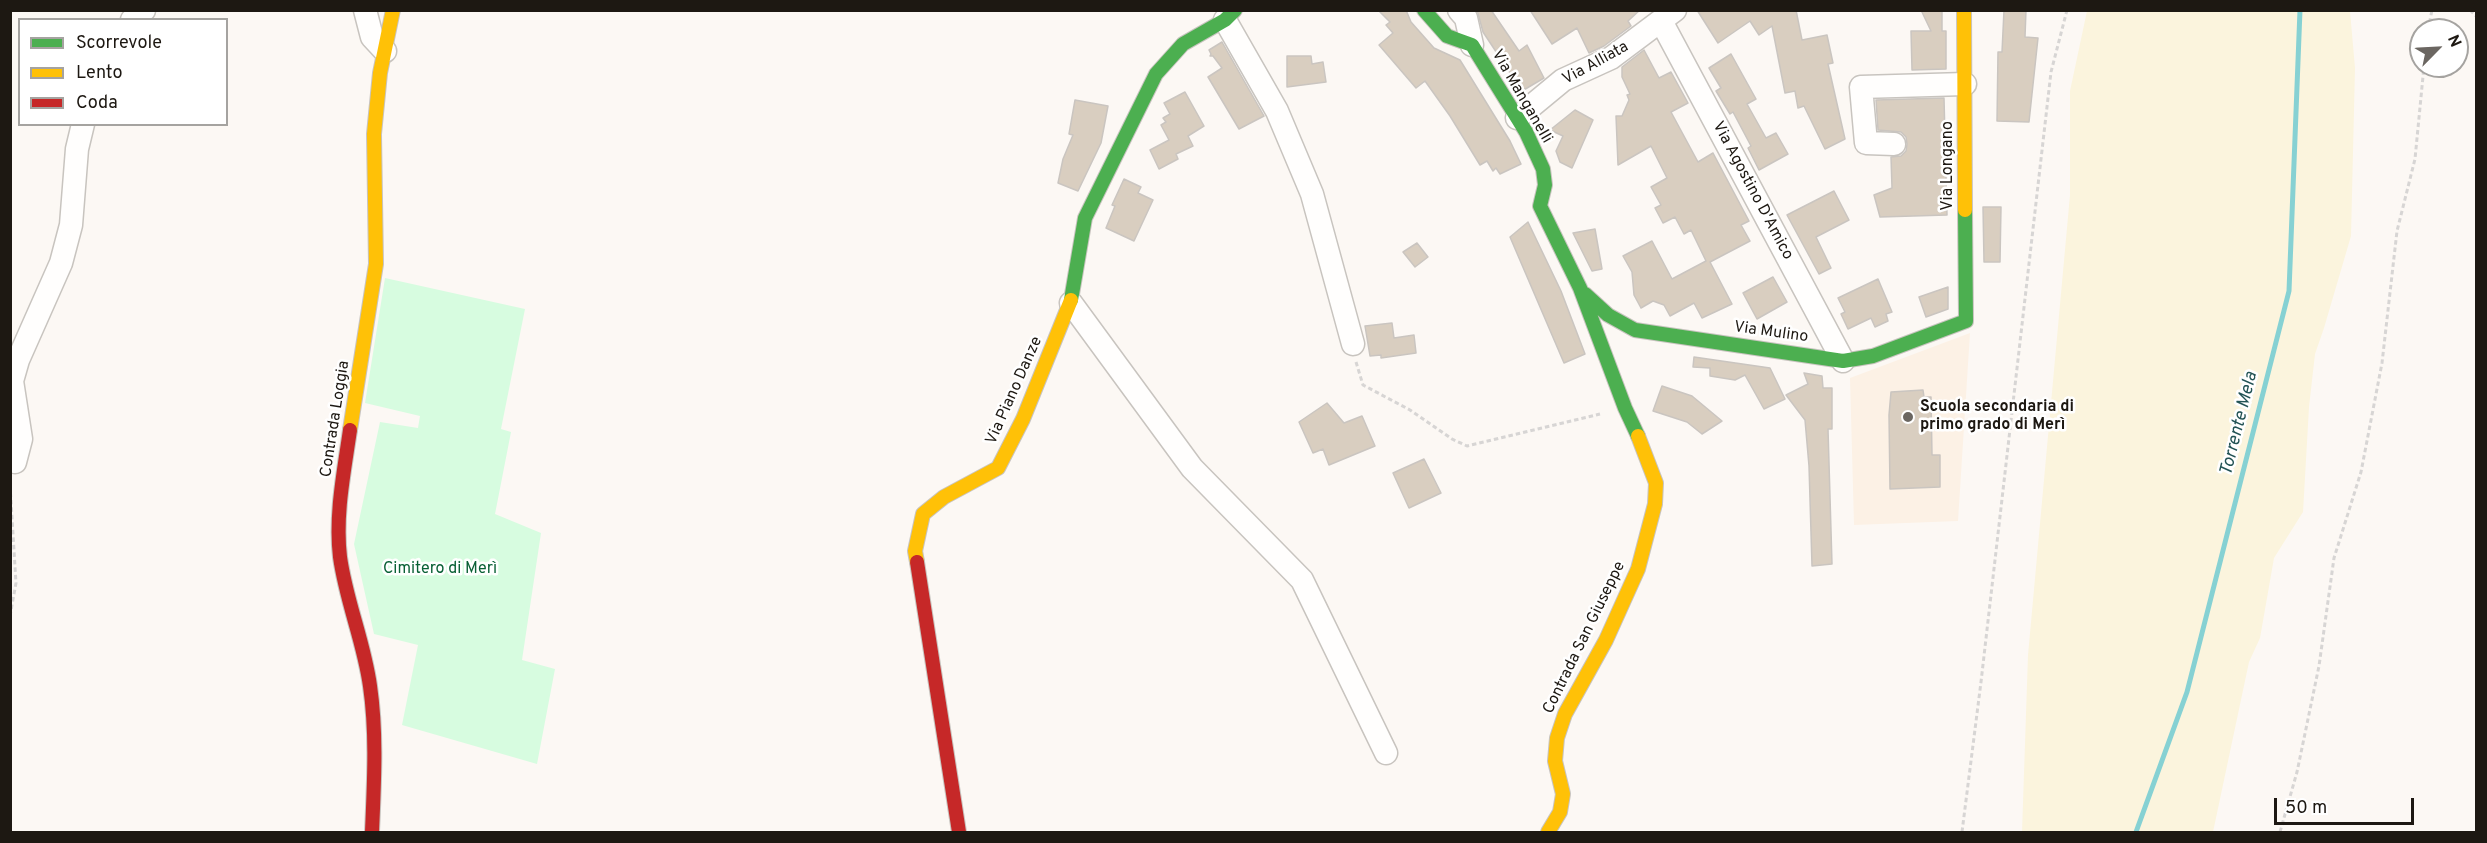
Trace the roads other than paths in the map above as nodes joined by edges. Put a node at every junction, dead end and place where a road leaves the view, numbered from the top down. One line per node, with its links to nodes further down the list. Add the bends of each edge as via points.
1 (365, 10): 9 (street, via 372,37)
2 (393, 10): 9 (street, Contrada Loggia)
3 (1424, 10): 8 (street, Via Manganelli, via 1447,36)
4 (1459, 10): 8 (street, via 1466,18)
5 (1964, 10): 10 (street, Via Longano)
6 (1230, 15): 15 (street, Via Piano Danze, via 1183,44 1156,74 1085,218); 17 (street, via 1312,194)
7 (1668, 16): 11 (street, Via Alliata, via 1611,58 1563,80); 18 (street, Via Agostino D'Amico)
8 (1472, 45): 11 (street, Via Manganelli)
9 (385, 51): 21 (street, Contrada Loggia, via 374,134 376,264 338,520 341,562 367,667 374,725)
10 (1965, 84): 13 (street, via 1861,87 1866,143); 16 (street, Via Longano)
11 (1517, 118): 14 (street, Via Manganelli, via 1543,168 1545,185 1540,206)
12 (82, 126): 19 (street, via 71,225 63,254 12,381 21,439)
13 (1894, 144)
14 (1580, 288): 18 (street, Via Mulino, via 1616,323 1635,330); 23 (street, Contrada San Giuseppe, via 1647,455 1656,483 1655,504 1638,569 1606,640 1565,714 1557,738 1555,761 1563,794 1560,813)
15 (1071, 303): 20 (street, via 1192,468 1302,580); 22 (street, Via Piano Danze, via 1023,419 998,468 944,497 923,514 915,551)
16 (1966, 321): 18 (street, Via Mulino, via 1873,356)
17 (1353, 344)
18 (1843, 361)
19 (15, 462)
20 (1386, 753)
21 (372, 832)
22 (959, 832)
23 (1548, 832)

